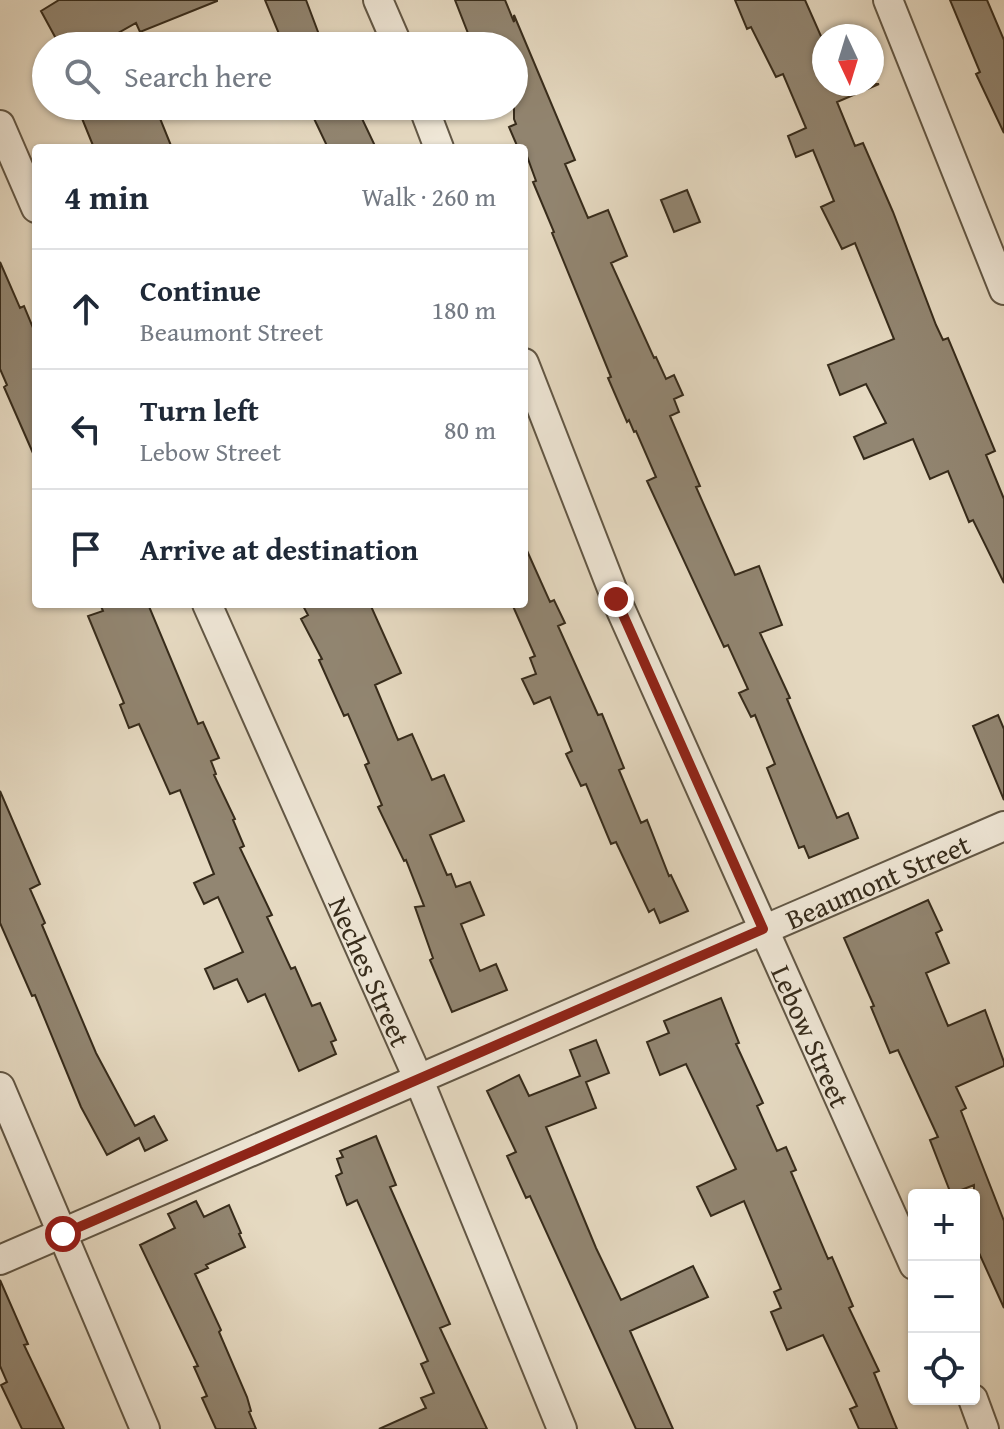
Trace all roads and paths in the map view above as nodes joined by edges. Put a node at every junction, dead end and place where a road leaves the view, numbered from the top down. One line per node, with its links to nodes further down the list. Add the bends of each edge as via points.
1 (378, 0): 3 (street)
2 (888, 0): 8 (street)
3 (392, 32)
4 (428, 120): 6 (street)
5 (0, 125): 7 (street)
6 (437, 144)
7 (32, 199)
8 (1004, 290)
9 (528, 373): 12 (street, Lebow Street, via 616,599)
10 (209, 608): 13 (street, Neches Street)
11 (1004, 826): 12 (street, Beaumont Street)
12 (763, 929): 13 (street, Beaumont Street); 17 (street, Lebow Street)
13 (418, 1078): 15 (street, Beaumont Street); 20 (street, Neches Street)
14 (0, 1087): 15 (street)
15 (63, 1234): 16 (street, Beaumont Street); 19 (street)
16 (0, 1260)
17 (912, 1261)
18 (975, 1405): 21 (street)
19 (145, 1429)
20 (562, 1429)
21 (984, 1429)

